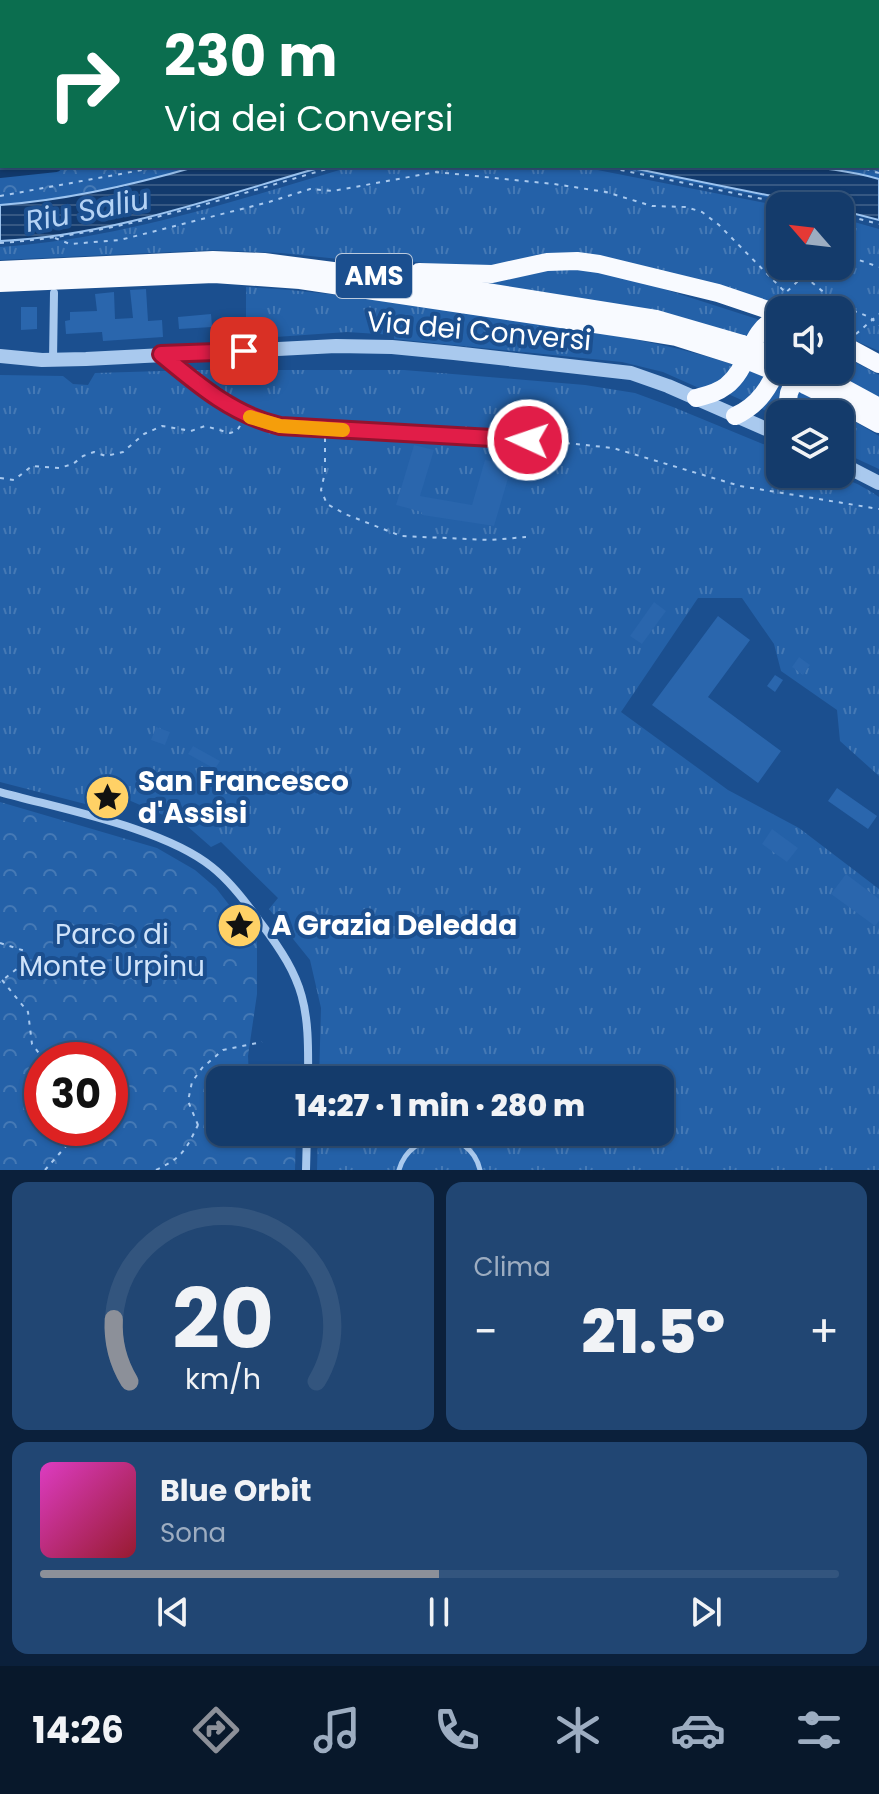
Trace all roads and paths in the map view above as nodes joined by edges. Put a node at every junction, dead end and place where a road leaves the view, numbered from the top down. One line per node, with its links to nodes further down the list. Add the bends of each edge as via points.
1 (153, 168): 4 (path)
2 (330, 168): 8 (path, via 149,221)
3 (611, 168): 5 (path)
4 (0, 196)
5 (766, 200)
6 (854, 218): 7 (path)
7 (879, 224)
8 (55, 238): 9 (path); 17 (path, via 70,244 120,240 310,189 333,191 436,172 554,184 702,212)
9 (0, 243)
10 (854, 260): 11 (path)
11 (879, 267)
12 (0, 270): 13 (highway, AMS, via 213,260)
13 (398, 279): 20 (highway, via 408,272 492,274 577,261 718,293); 27 (highway, AMS, via 656,319)
14 (799, 280): 17 (path)
15 (808, 280): 22 (path)
16 (0, 283): 27 (highway, AMS, via 214,274 300,280)
17 (785, 292): 19 (path)
18 (54, 293): 31 (street)
19 (784, 296)
20 (766, 310)
21 (879, 314): 22 (path)
22 (873, 319): 24 (path); 25 (path)
23 (766, 323): 35 (highway, via 728,384)
24 (879, 325)
25 (854, 335)
26 (854, 347): 32 (highway)
27 (739, 350): 30 (highway, AMS, bridge); 34 (highway, AMS, bridge, via 791,378)
28 (161, 354): 31 (street, Via dei Conversi); 35 (street, Via dei Conversi, via 392,347 616,370); 37 (street)
29 (0, 356): 31 (street, Via dei Conversi)
30 (766, 357)
31 (53, 360)
32 (879, 364)
33 (769, 384): 38 (highway, via 750,409)
34 (837, 386): 36 (highway, AMS); 39 (highway, AMS)
35 (696, 398): 38 (street, Via dei Conversi)
36 (879, 407)
37 (246, 415): 40 (street, via 280,426); 44 (path, via 230,433 205,426 191,431 162,426 123,452 94,452 59,468 32,466 14,480)
38 (735, 416): 41 (street, Via dei Conversi)
39 (879, 424)
40 (325, 429): 42 (street); 47 (path, via 321,490 327,504 401,536)
41 (766, 429)
42 (557, 442): 46 (path, via 613,448 740,486)
43 (854, 470): 45 (street)
44 (0, 478)
45 (879, 483)
46 (879, 509)
47 (526, 537)
48 (0, 792): 53 (street, via 172,842 232,884 282,950 304,996)
49 (0, 943): 50 (path, via 25,951 27,961)
50 (1, 981): 51 (path, via 28,1012)
51 (32, 1042)
52 (262, 1042): 55 (path, via 223,1050 197,1075 188,1101)
53 (308, 1066)
54 (206, 1123): 55 (path)
55 (198, 1125): 59 (path, via 175,1162)
56 (66, 1146): 58 (path)
57 (307, 1146): 60 (street)
58 (45, 1170)
59 (156, 1170)
60 (306, 1170)
61 (399, 1170): 62 (lane, via 409,1150 421,1142 449,1138 471,1152)
62 (480, 1170)

